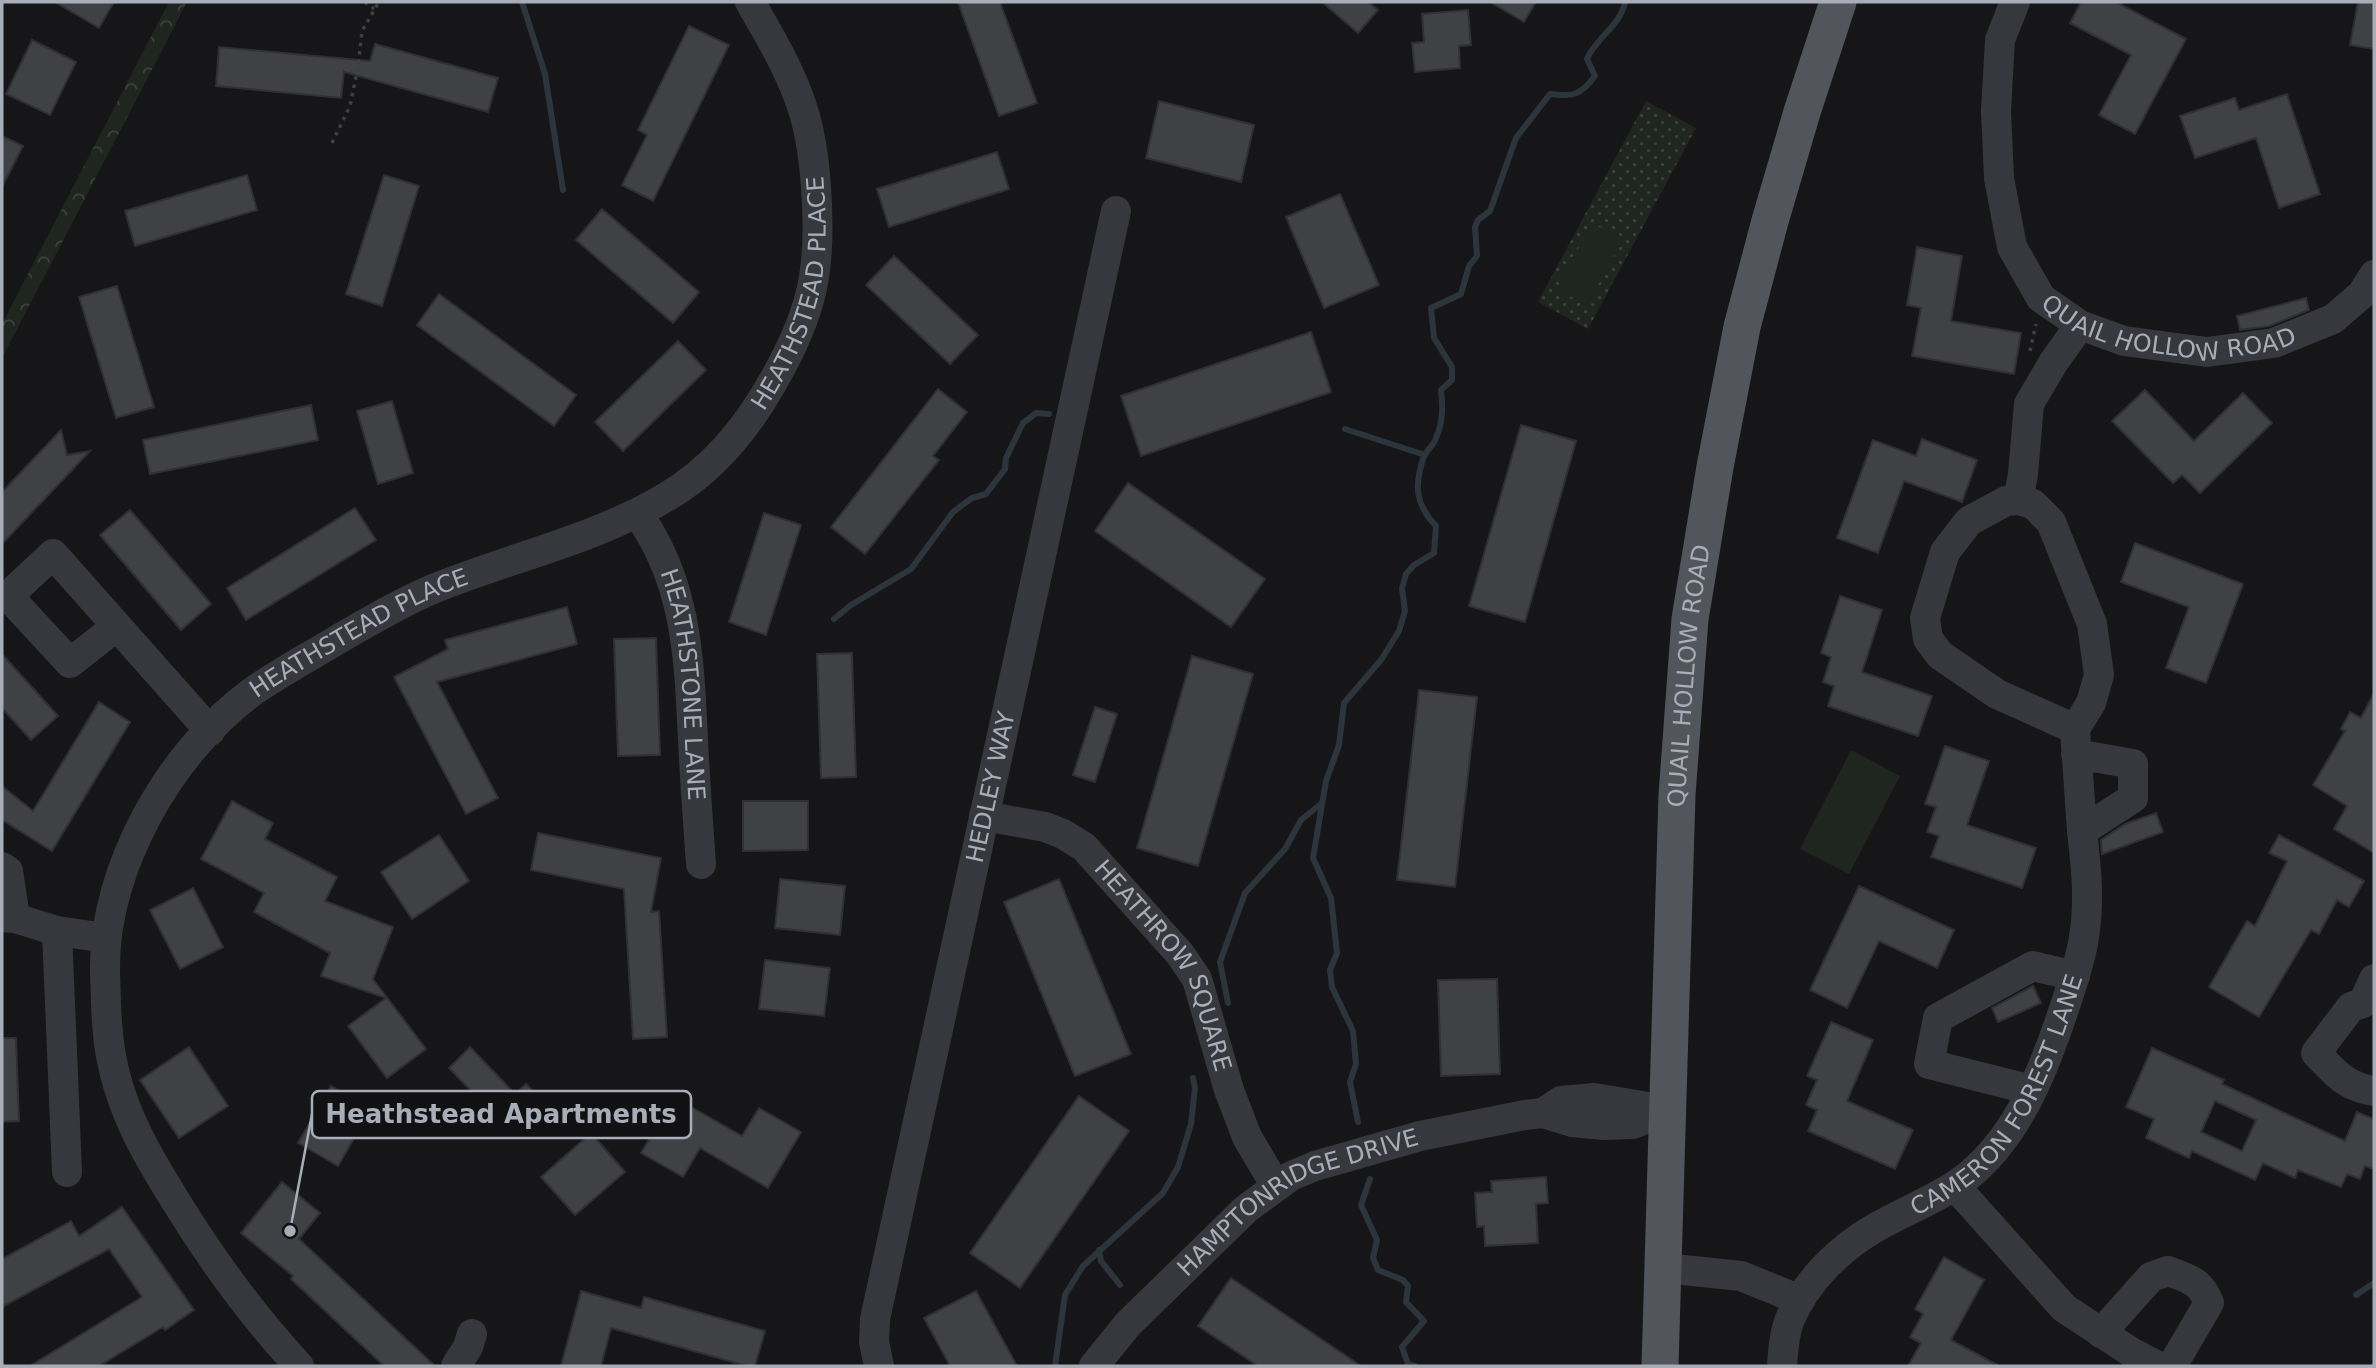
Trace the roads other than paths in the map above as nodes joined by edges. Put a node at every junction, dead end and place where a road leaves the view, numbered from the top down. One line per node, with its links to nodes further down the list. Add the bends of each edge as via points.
1 (750, 2): 8 (street, HEATHSTEAD PLACE, via 800,99 814,149 816,278 806,315 784,364 753,417 698,475)
2 (1838, 2): 23 (main road, QUAIL HOLLOW ROAD, via 1787,160 1742,327 1690,619)
3 (2015, 2): 6 (street, QUAIL HOLLOW ROAD, via 2000,40 1996,111 2000,178 2012,247 2041,298)
4 (1116, 211): 12 (street, HEDLEY WAY)
5 (2374, 275): 6 (street, QUAIL HOLLOW ROAD, via 2362,294 2333,319 2274,342 2207,352 2124,341)
6 (2080, 325): 7 (street, via 2029,404)
7 (2018, 500): 11 (street, via 2033,504 2051,522 2092,624 2099,675); 11 (street, via 2006,501 1969,521 1945,552 1925,618 1928,639 1940,655)
8 (638, 514): 10 (street, HEATHSTEAD PLACE, via 429,590 251,693); 14 (street, HEATHSTONE LANE, via 671,574 682,615 690,673)
9 (117, 626): 10 (street)
10 (210, 731): 18 (street, HEATHSTEAD PLACE, via 174,774 132,845 117,885)
11 (2075, 741): 13 (street, CAMERON FOREST LANE); 13 (street, via 2133,764 2133,798)
12 (984, 816): 25 (street, HEATHROW SQUARE, via 1045,827 1084,847 1180,954 1197,979 1247,1137); 33 (street, HEDLEY WAY, via 876,1319)
13 (2082, 831): 19 (street, CAMERON FOREST LANE, via 2088,898)
14 (701, 864)
15 (2, 867): 16 (street, via 8,871)
16 (8, 918): 17 (street)
17 (57, 931): 18 (street); 24 (street)
18 (106, 938): 31 (street, HEATHSTEAD PLACE, via 106,1016 113,1068 137,1136 222,1271)
19 (2075, 975): 21 (street, CAMERON FOREST LANE); 21 (street, via 2033,966 1938,1018 1929,1064)
20 (2370, 999): 22 (street, via 2351,1007 2316,1053 2347,1082)
21 (2032, 1090): 26 (street, CAMERON FOREST LANE, via 1983,1163)
22 (2374, 1091)
23 (1666, 1110): 25 (street, HAMPTONRIDGE DRIVE, via 1594,1098 1561,1101 1543,1113 1409,1139 1315,1166); 27 (main road, QUAIL HOLLOW ROAD)
24 (67, 1172)
25 (1276, 1186): 34 (street, HAMPTONRIDGE DRIVE, via 1246,1209 1128,1324)
26 (1955, 1186): 28 (street, CAMERON FOREST LANE, via 1874,1228 1845,1249); 29 (street, via 2064,1308)
27 (1664, 1268): 28 (street, via 1741,1276); 35 (main road, QUAIL HOLLOW ROAD)
28 (1800, 1300): 36 (street, CAMERON FOREST LANE, via 1786,1333)
29 (2101, 1333): 37 (street); 38 (street, via 2151,1277 2168,1271 2187,1278 2203,1287 2209,1303)
30 (472, 1334): 32 (street)
31 (299, 1366)
32 (456, 1366)
33 (879, 1366)
34 (1094, 1366)
35 (1660, 1366)
36 (1782, 1366)
37 (2158, 1366)
38 (2172, 1366)

